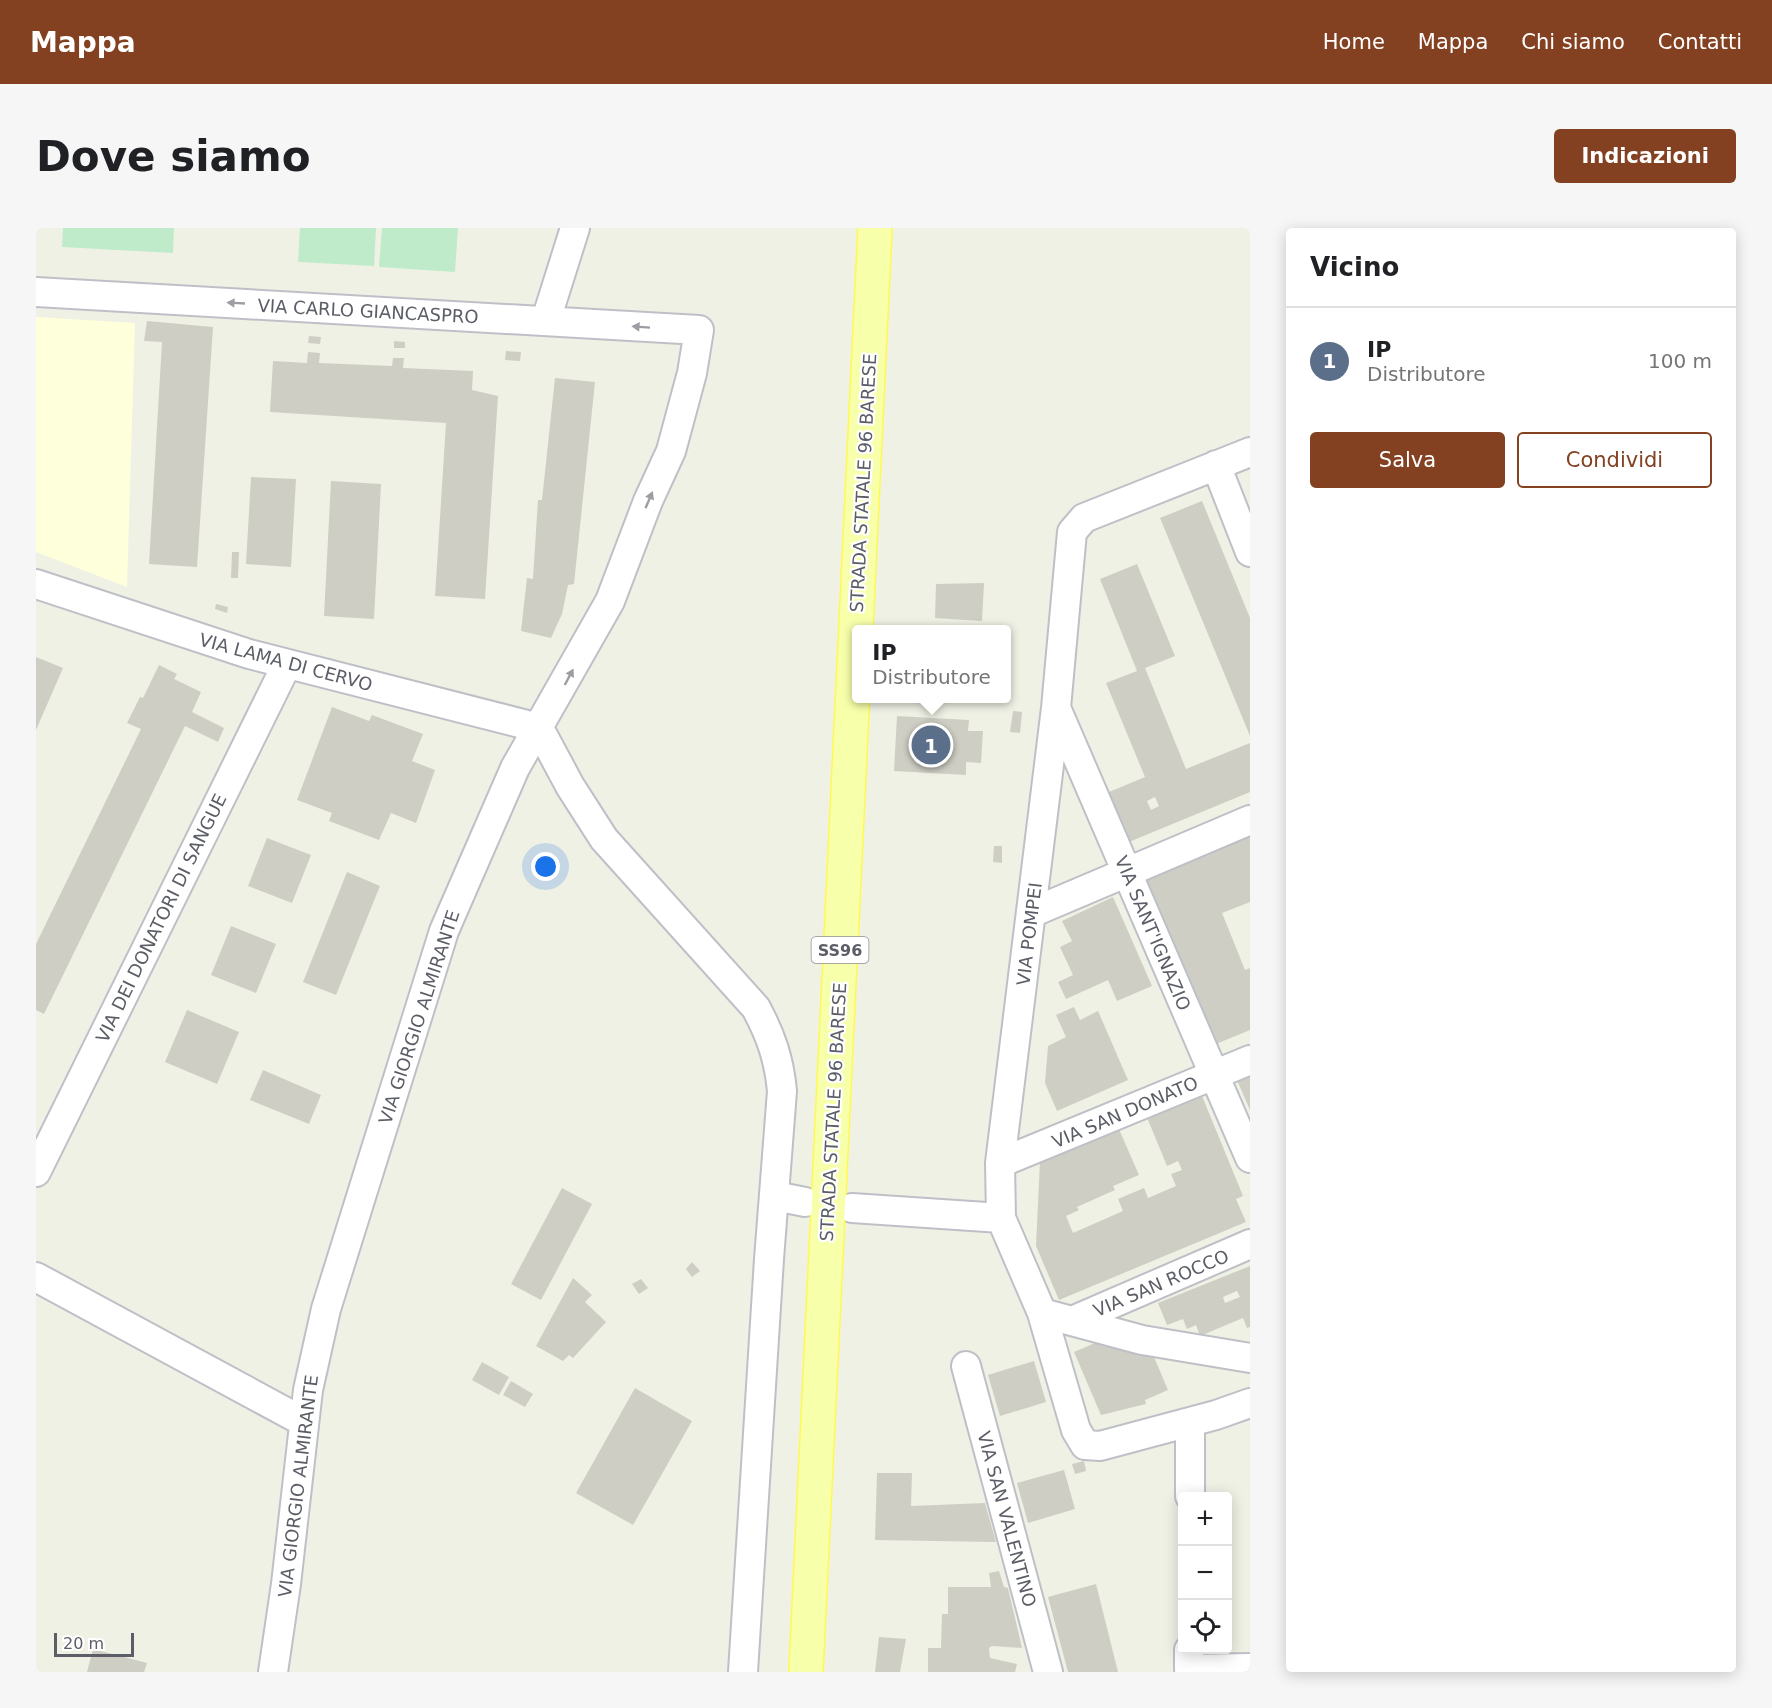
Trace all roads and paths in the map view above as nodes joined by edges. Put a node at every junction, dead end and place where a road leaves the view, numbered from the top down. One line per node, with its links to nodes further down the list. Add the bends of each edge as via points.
1 (575, 228): 4 (street)
2 (875, 228): 10 (main road, STRADA STATALE 96 BARESE / SS96)
3 (36, 292): 4 (street, VIA CARLO GIANCASPRO, one-way to 3)
4 (546, 320): 5 (street, VIA CARLO GIANCASPRO, one-way to 4)
5 (699, 330): 14 (street, VIA GIORGIO ALMIRANTE, one-way to 5, via 610,601 671,451)
6 (1250, 452): 7 (street, VIA POMPEI)
7 (1216, 465): 8 (street); 13 (street, VIA POMPEI, via 1084,518 1071,532)
8 (1250, 552)
9 (36, 584): 11 (street, VIA LAMA DI CERVO)
10 (856, 625)
11 (287, 664): 14 (street, VIA LAMA DI CERVO); 22 (street, VIA DEI DONATORI DI SANGUE)
12 (852, 703): 41 (main road, STRADA STATALE 96 BARESE / SS96)
13 (1056, 708): 16 (street, VIA SANT'IGNAZIO); 17 (street, VIA POMPEI)
14 (539, 728): 23 (street, via 604,839 756,1008 771,1036 780,1064 782,1091); 34 (street, VIA GIORGIO ALMIRANTE, via 515,768 444,931 326,1309)
15 (1250, 820): 16 (street)
16 (1127, 871): 17 (street); 19 (street, VIA SANT'IGNAZIO)
17 (1031, 913): 21 (street, VIA POMPEI)
18 (1250, 1060): 19 (street, VIA SAN DONATO)
19 (1214, 1075): 20 (street, VIA SANT'IGNAZIO); 21 (street, VIA SAN DONATO)
20 (1250, 1158)
21 (1000, 1163): 26 (street, VIA POMPEI)
22 (36, 1172)
23 (775, 1196): 24 (street); 40 (street)
24 (805, 1202)
25 (852, 1208): 26 (street)
26 (1002, 1218): 29 (street, VIA POMPEI)
27 (1250, 1244): 30 (street, VIA SAN ROCCO)
28 (36, 1277): 34 (street)
29 (1042, 1313): 30 (street); 35 (street, VIA POMPEI, via 1076,1430 1085,1445 1100,1446)
30 (1072, 1321): 31 (street, via 1142,1340)
31 (1250, 1358)
32 (966, 1366): 42 (street, VIA SAN VALENTINO)
33 (1250, 1403): 35 (street)
34 (304, 1422): 39 (street, VIA GIORGIO ALMIRANTE)
35 (1190, 1422): 36 (street)
36 (1190, 1492)
37 (1189, 1654): 38 (street, via 1189,1669)
38 (1250, 1668)
39 (273, 1672)
40 (743, 1672)
41 (806, 1672)
42 (1048, 1672)

